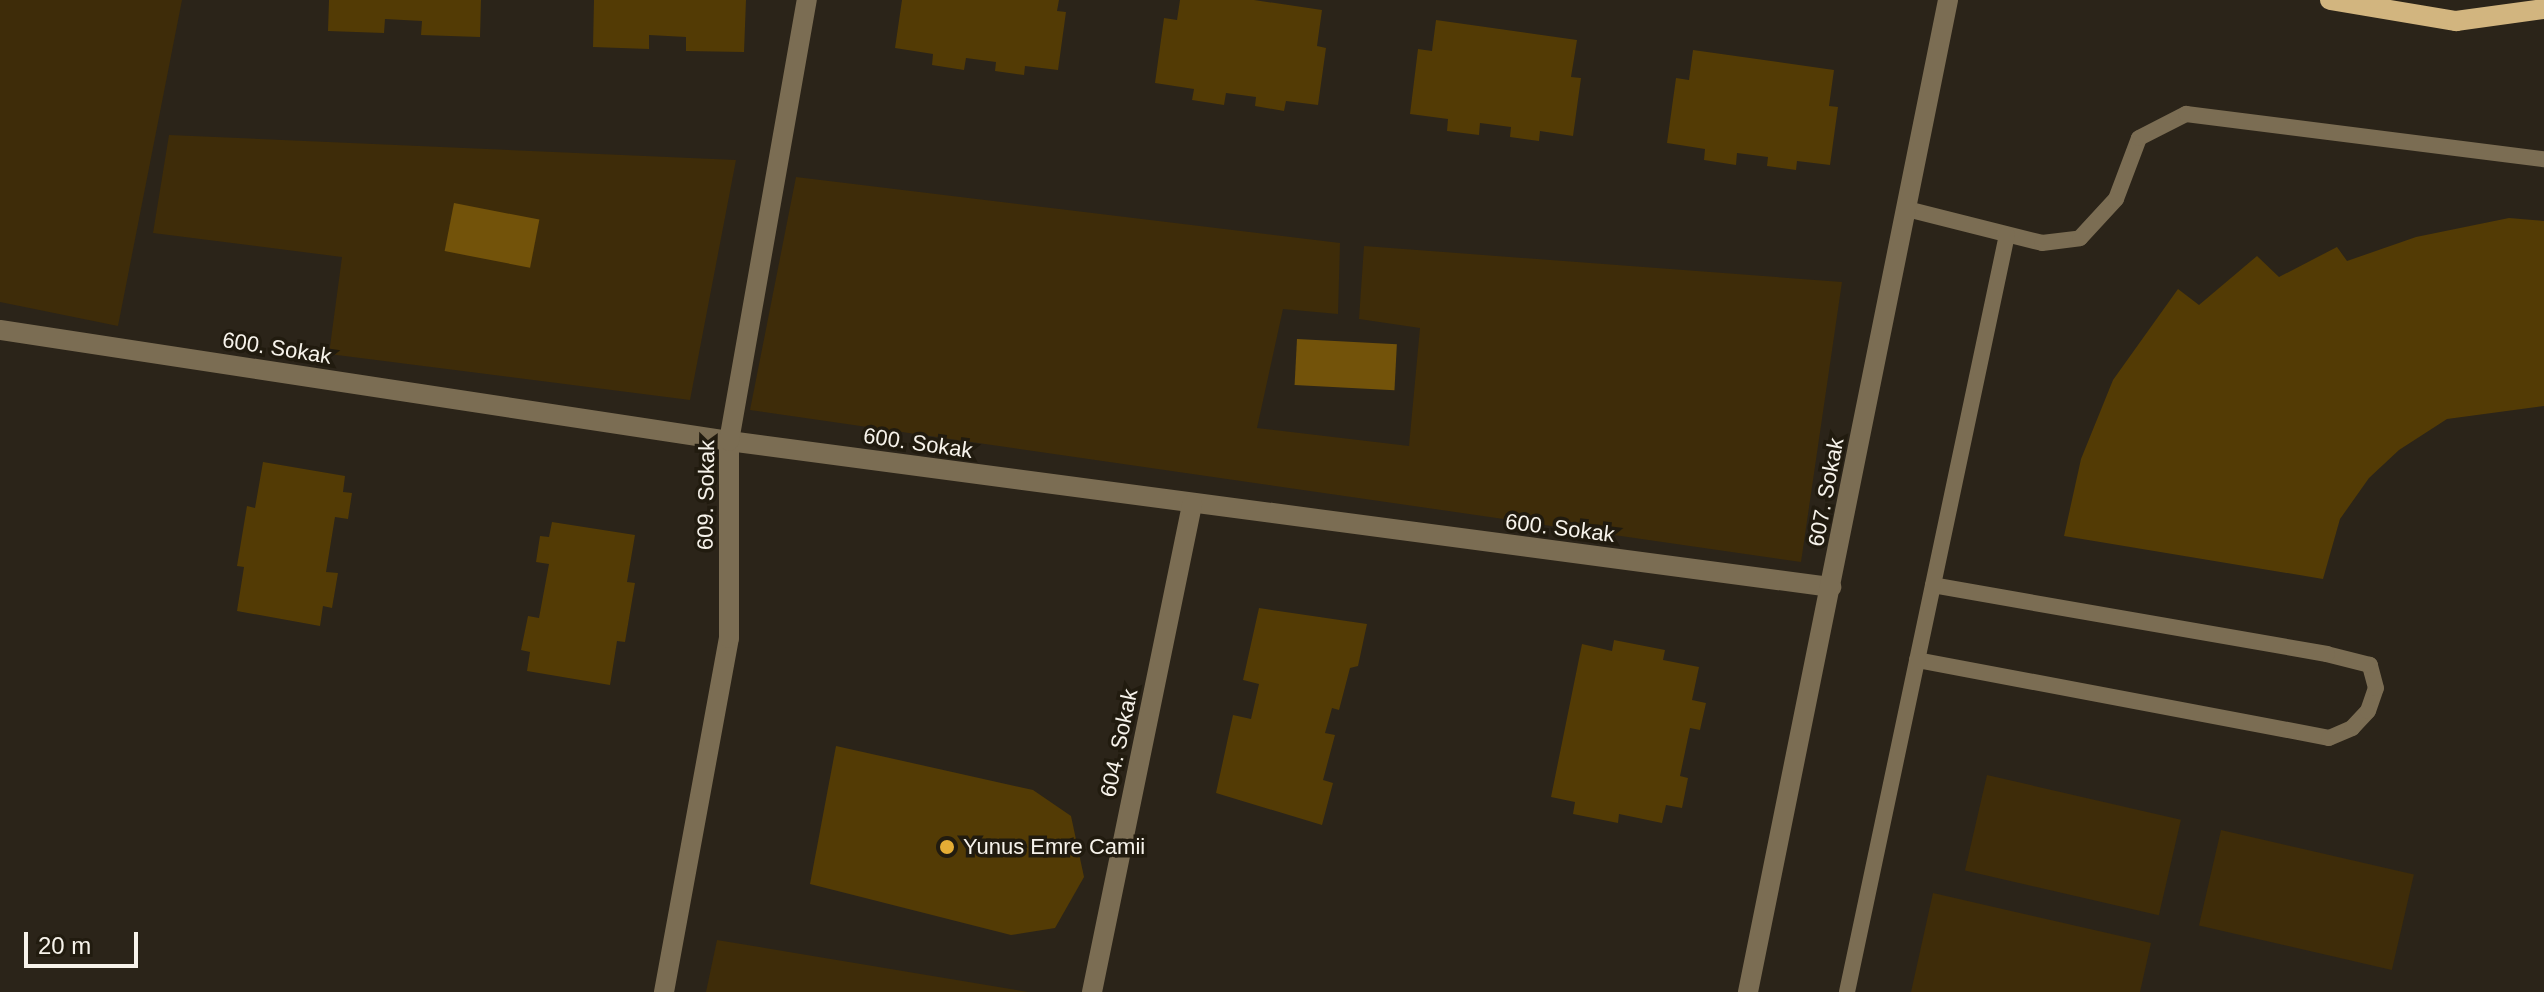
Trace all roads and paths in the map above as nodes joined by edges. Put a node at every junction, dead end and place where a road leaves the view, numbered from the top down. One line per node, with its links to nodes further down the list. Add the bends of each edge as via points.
1 (807, 0): 9 (street, 609. Sokak)
2 (1948, 0): 6 (street, 607. Sokak)
3 (2330, 0): 4 (main road, via 2456,21)
4 (2544, 9)
5 (2544, 159): 7 (lane, via 2186,114 2139,138 2116,199 2080,238 2042,243)
6 (1907, 209): 7 (lane); 12 (street, 607. Sokak)
7 (2007, 235): 11 (lane)
8 (0, 330): 9 (street, 600. Sokak)
9 (729, 441): 10 (street, 600. Sokak); 14 (street, 609. Sokak, via 729,638)
10 (1192, 504): 12 (street, 600. Sokak); 15 (street, 604. Sokak)
11 (1933, 585): 13 (lane); 13 (lane, via 2327,654 2370,665 2376,688 2368,711 2352,728 2329,738)
12 (1831, 587): 16 (street, 607. Sokak)
13 (1917, 660): 17 (lane)
14 (664, 992)
15 (1092, 992)
16 (1748, 992)
17 (1847, 992)

